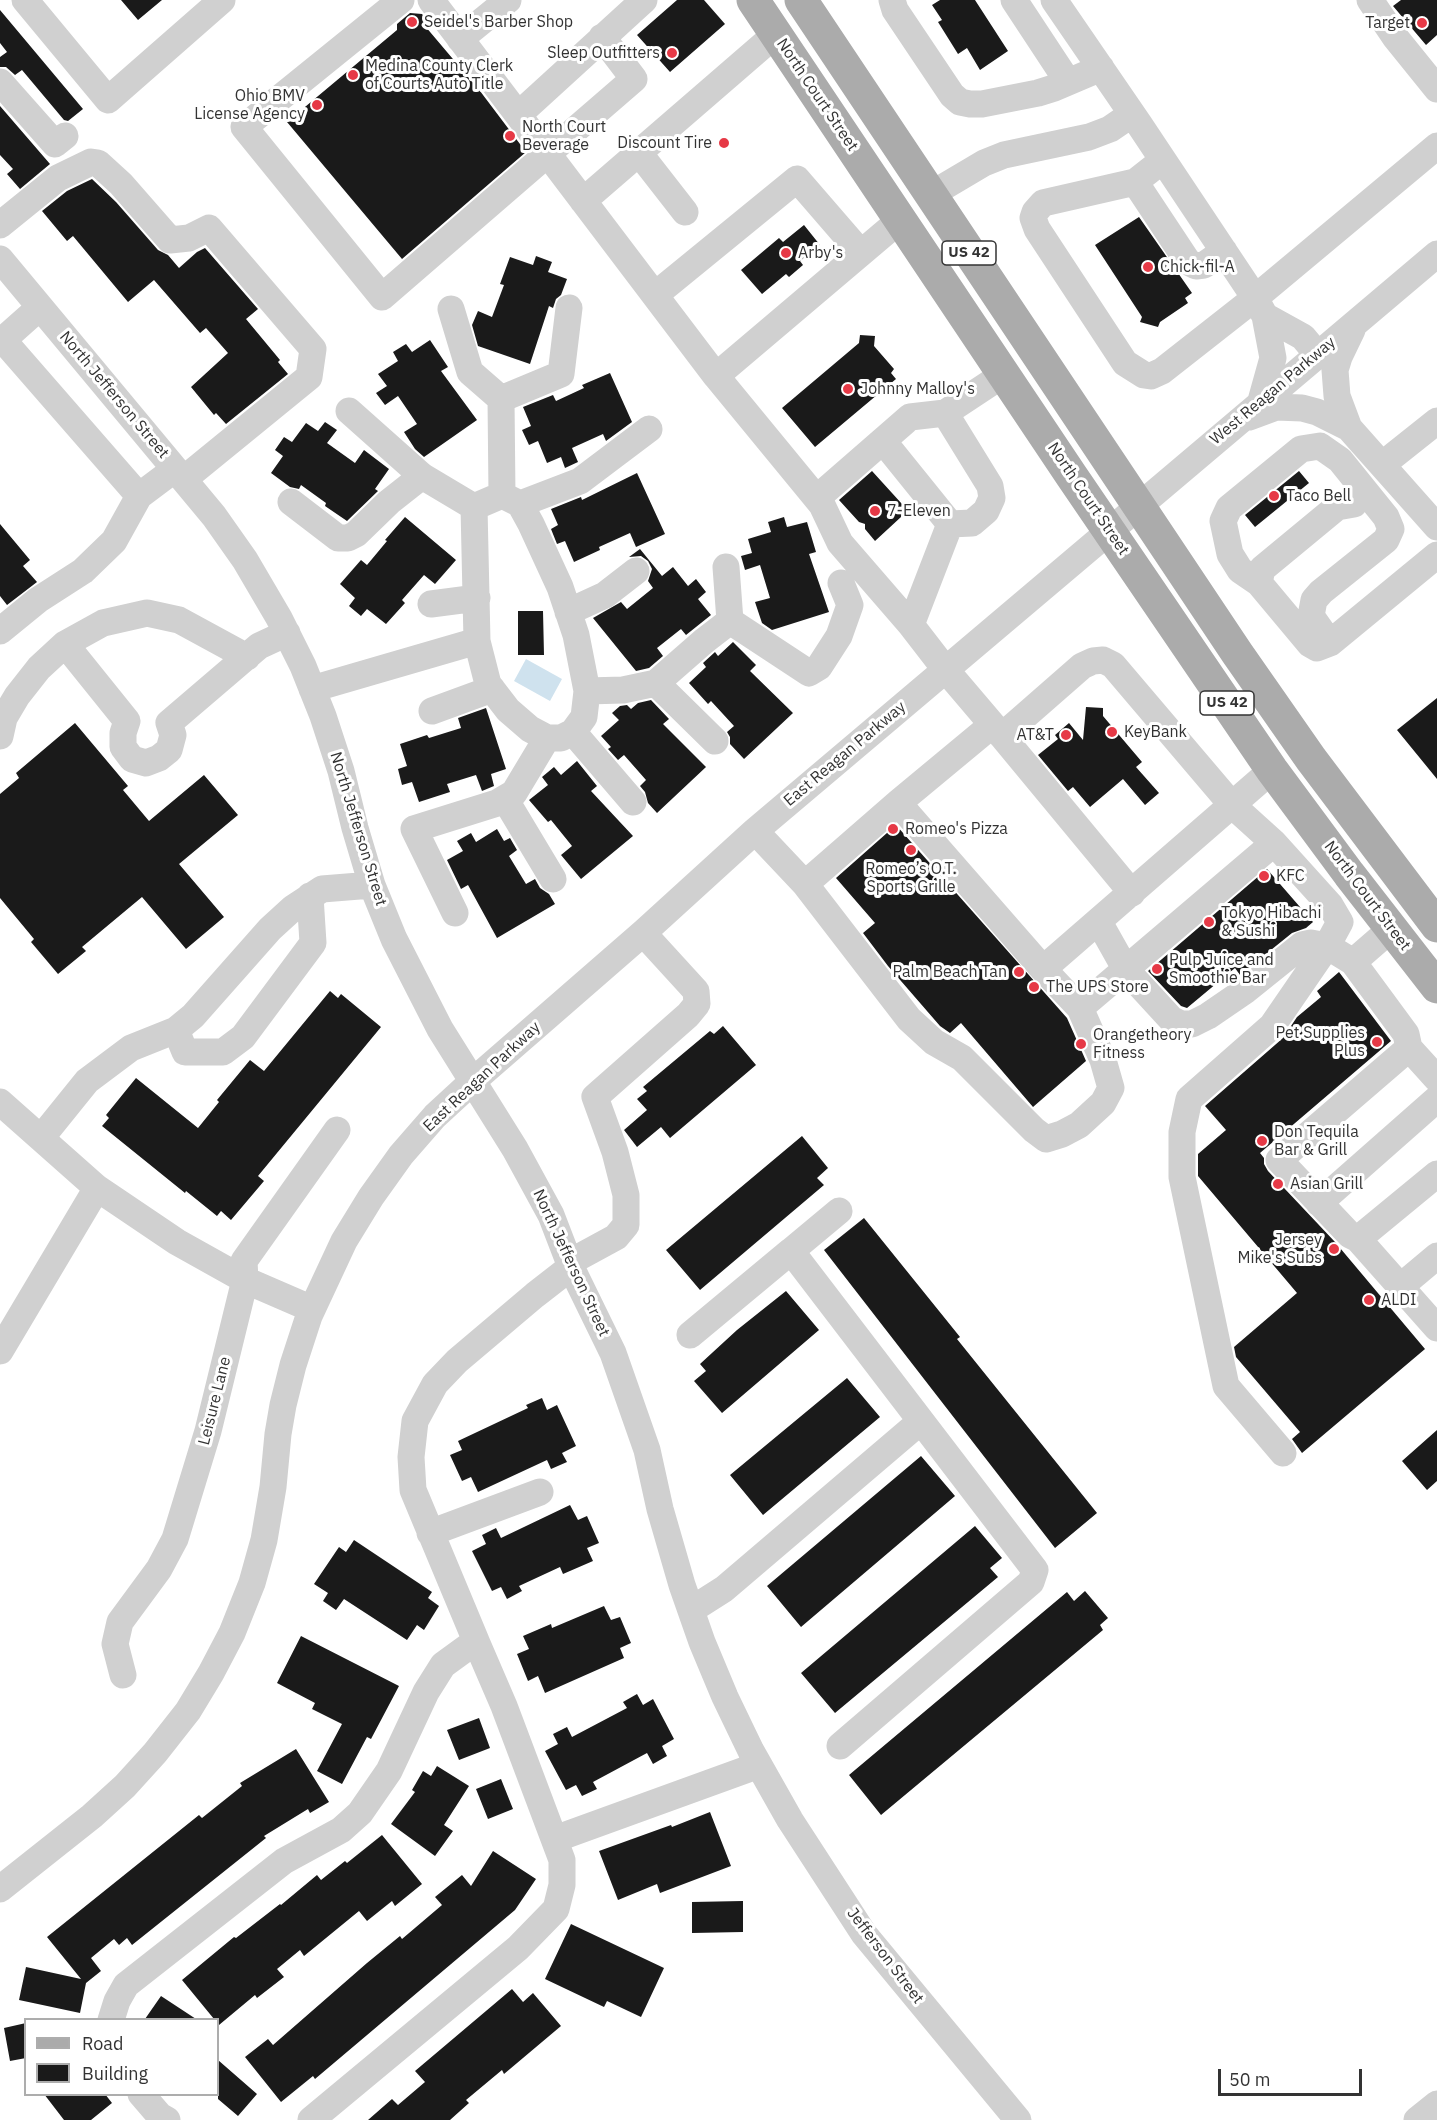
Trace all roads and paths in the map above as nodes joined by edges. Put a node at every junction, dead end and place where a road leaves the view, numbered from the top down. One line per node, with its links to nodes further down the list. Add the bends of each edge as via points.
1 (25, 0): 2 (street, via 108,100)
2 (222, 0)
3 (401, 0): 25 (street, via 244,127 382,297)
4 (431, 0): 15 (street)
5 (508, 0): 15 (street)
6 (644, 0): 14 (street)
7 (753, 0): 13 (main road, North Court Street / US 42)
8 (892, 0): 18 (street, via 895,10 960,102 982,104 1038,93)
9 (1014, 0): 18 (street)
10 (1054, 0): 16 (street)
11 (1370, 0): 19 (street)
12 (803, 1): 28 (main road, US 42)
13 (776, 34): 24 (street); 31 (main road, North Court Street / US 42)
14 (602, 37): 21 (street); 25 (street, via 634,79)
15 (460, 39): 21 (street)
16 (1101, 68): 18 (street); 20 (street)
17 (0, 82): 22 (street, via 55,144)
18 (1068, 82)
19 (1437, 89)
20 (1132, 114): 26 (street); 28 (street, via 1089,137 984,163)
21 (518, 115): 25 (street)
22 (64, 136)
23 (1437, 146): 39 (street)
24 (639, 153): 29 (street); 30 (street)
25 (548, 154): 29 (street)
26 (1163, 160): 27 (street); 33 (street)
27 (1135, 182): 33 (street, via 1188,262 1204,265); 39 (street, via 1050,201 1038,207 1034,218 1037,229 1130,368 1144,375 1157,374)
28 (930, 195): 64 (main road, US 42)
29 (583, 201): 37 (street)
30 (685, 212)
31 (900, 220): 34 (street); 45 (main road, North Court Street / US 42)
32 (0, 225): 58 (street, via 58,178 91,162 98,163 170,240 189,238 209,228 313,349 309,376)
33 (1224, 251): 39 (street)
34 (861, 253): 37 (street, via 797,179); 46 (street)
35 (1437, 254): 42 (street, West Reagan Parkway)
36 (0, 259): 38 (street, North Jefferson Street)
37 (655, 295): 46 (street)
38 (40, 307): 43 (street); 58 (street, North Jefferson Street)
39 (1260, 307): 44 (street, via 1303,337); 48 (street, via 1273,358)
40 (569, 308): 47 (street, via 561,374)
41 (451, 309): 47 (street, via 470,372)
42 (1356, 321): 44 (street, West Reagan Parkway); 53 (street, via 1335,370 1337,396)
43 (1, 341): 60 (street)
44 (1318, 354): 48 (street, West Reagan Parkway)
45 (1004, 374): 50 (street); 69 (main road, North Court Street / US 42)
46 (716, 376): 61 (street)
47 (501, 399): 62 (street)
48 (1261, 401): 52 (street, West Reagan Parkway)
49 (349, 411): 59 (street)
50 (945, 413): 55 (street, via 910,417); 67 (street, via 990,486 993,498 972,524)
51 (1437, 421): 57 (street)
52 (1236, 422): 53 (street, via 1266,410 1289,407 1317,412); 64 (street, West Reagan Parkway)
53 (1349, 428): 57 (street)
54 (649, 429): 62 (street, via 580,482)
55 (883, 441): 61 (street); 67 (street)
56 (1292, 456): 65 (street, via 1317,462); 74 (street, via 1229,508 1223,521 1230,554 1240,570); 78 (street, via 1301,449 1320,446 1340,460 1386,517 1391,529 1386,540 1321,592 1314,600)
57 (1383, 465): 68 (street)
58 (179, 474): 60 (street); 82 (street, North Jefferson Street, via 245,560)
59 (422, 476): 63 (street, via 348,538 338,538); 66 (street)
60 (139, 496): 81 (street, via 106,549 83,571)
61 (817, 498): 80 (street, via 840,543)
62 (511, 499): 66 (street); 77 (street, via 560,587)
63 (291, 502)
64 (1139, 505): 69 (street, West Reagan Parkway); 114 (main road, US 42, via 1311,759)
65 (1346, 506): 74 (street, via 1262,570); 78 (street, via 1365,517 1367,536 1304,592 1302,602)
66 (474, 507): 75 (street)
67 (951, 524): 80 (street)
68 (1437, 527)
69 (1109, 529): 87 (street, East Reagan Parkway); 100 (main road, North Court Street / US 42)
70 (1437, 555): 84 (street)
71 (726, 567): 79 (street)
72 (636, 571): 77 (street, via 605,595)
73 (841, 583): 79 (street, via 850,605 839,636 819,667 808,673)
74 (1259, 584): 84 (street, via 1310,644 1317,648)
75 (477, 598): 76 (street); 83 (street)
76 (431, 604)
77 (568, 612): 91 (street)
78 (1311, 616): 84 (street)
79 (730, 621): 88 (street)
80 (911, 624): 87 (street)
81 (0, 631)
82 (287, 633): 86 (street, via 259,646); 89 (street, North Jefferson Street)
83 (477, 641): 89 (street); 90 (street)
84 (1330, 642)
85 (65, 644): 86 (street, via 103,622 147,613 179,620); 93 (street); 97 (street, via 17,696 4,718)
86 (247, 657): 94 (street)
87 (945, 669): 95 (street); 105 (street, East Reagan Parkway)
88 (656, 683): 91 (street, via 623,690); 99 (street)
89 (312, 689): 109 (street, North Jefferson Street, via 341,771)
90 (492, 689): 92 (street); 98 (street, via 508,710)
91 (587, 691): 96 (street, via 584,717)
92 (432, 711)
93 (128, 721): 94 (street, via 156,726); 94 (street, via 123,747 132,759 146,763 169,750 173,735)
94 (169, 723)
95 (997, 731): 103 (street); 104 (street, via 1082,666 1103,660 1113,664); 110 (street)
96 (573, 732): 98 (street, via 561,738); 102 (street)
97 (0, 736)
98 (547, 738): 101 (street, via 514,793)
99 (715, 741)
100 (1272, 770): 104 (street); 115 (main road, North Court Street / US 42)
101 (505, 799): 107 (street); 112 (street, via 414,829)
102 (633, 802)
103 (898, 803): 108 (street); 119 (street)
104 (1232, 805): 106 (street); 110 (street)
105 (754, 831): 108 (street); 116 (street, East Reagan Parkway)
106 (1274, 843): 117 (street, via 1330,905 1340,922); 120 (street)
107 (553, 879)
108 (805, 884): 122 (street, via 909,1019 934,1042 962,1058 1046,1139 1079,1125 1103,1103 1111,1088)
109 (372, 885): 111 (street, via 322,889); 126 (street, North Jefferson Street, via 419,991)
110 (1132, 893): 113 (street)
111 (310, 896): 123 (street, via 270,929 209,1000); 123 (street, via 313,943 243,1037 222,1052 185,1052)
112 (455, 913)
113 (1099, 922): 119 (street); 120 (street)
114 (1437, 926)
115 (1391, 929): 118 (street); 121 (main road, North Court Street / US 42)
116 (644, 933): 126 (street, East Reagan Parkway); 138 (street, via 696,991 697,1004 595,1097 626,1195 626,1225 616,1237)
117 (1327, 946): 118 (street); 120 (street, via 1302,945 1246,990 1192,1024 1171,1019); 146 (street, via 1272,1026 1189,1099 1182,1132 1182,1177 1226,1386)
118 (1353, 962): 124 (street, via 1406,1034)
119 (1043, 969): 122 (street)
120 (1125, 969): 122 (street)
121 (1437, 987)
122 (1080, 1008)
123 (176, 1030): 130 (street, via 131,1048 87,1081)
124 (1409, 1048): 125 (street); 133 (street, via 1280,1160)
125 (1437, 1079)
126 (473, 1081): 138 (street, North Jefferson Street, via 551,1215); 141 (street, East Reagan Parkway, via 435,1116 371,1197 344,1241)
127 (1437, 1099): 133 (street)
128 (0, 1102): 130 (street)
129 (337, 1130): 139 (street, Leisure Lane, via 244,1261)
130 (41, 1138): 132 (street)
131 (1437, 1174): 135 (street)
132 (97, 1188): 139 (street, via 177,1242); 144 (street)
133 (1319, 1203): 135 (street)
134 (839, 1211): 136 (street)
135 (1358, 1239): 140 (street)
136 (791, 1251): 143 (street); 145 (street)
137 (1437, 1256): 140 (street)
138 (570, 1264): 148 (street, via 457,1361 435,1384 415,1421 412,1490); 149 (street, North Jefferson Street, via 613,1353 639,1425)
139 (245, 1280): 141 (street); 151 (street, Leisure Lane, via 208,1431 175,1539 159,1569 120,1622 114,1644)
140 (1400, 1287): 142 (street)
141 (312, 1309): 155 (street, East Reagan Parkway, via 283,1405 264,1540 248,1593 212,1673 175,1728 125,1786)
142 (1437, 1328)
143 (690, 1335)
144 (0, 1351)
145 (921, 1421): 149 (street, via 724,1589); 152 (street, via 1035,1570 1031,1582)
146 (1283, 1453)
147 (540, 1492): 148 (street)
148 (430, 1533): 150 (street)
149 (691, 1610): 153 (street, North Jefferson Street, via 725,1697)
150 (476, 1641): 154 (street); 156 (street, via 443,1665 389,1771 360,1813 341,1830 284,1861 126,1985)
151 (123, 1675)
152 (840, 1746)
153 (764, 1773): 154 (street); 161 (street, Jefferson Street, via 864,1934)
154 (555, 1839): 160 (street, via 562,1860 562,1885 556,1909 518,1948)
155 (0, 1889)
156 (111, 2018)
157 (143, 2096): 159 (street)
158 (1437, 2104): 162 (street)
159 (167, 2120)
160 (311, 2120)
161 (1018, 2120)
162 (1417, 2120)

